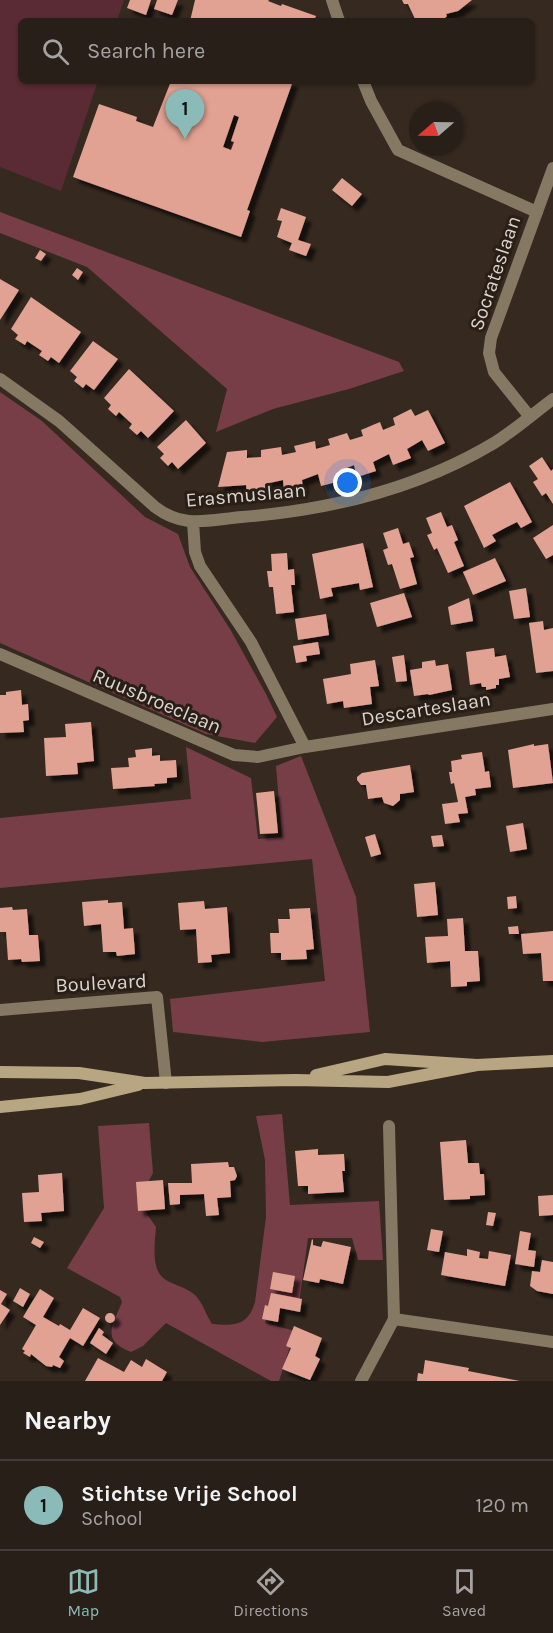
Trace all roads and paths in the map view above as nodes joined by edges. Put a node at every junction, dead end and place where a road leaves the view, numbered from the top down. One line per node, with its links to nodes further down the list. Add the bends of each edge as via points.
1 (332, 0): 2 (street)
2 (338, 18)
3 (364, 84): 5 (street, via 398,150)
4 (553, 168): 5 (street, Socrateslaan)
5 (537, 212): 8 (street, Socrateslaan, via 489,353 494,372)
6 (0, 379): 9 (street, Erasmuslaan, via 58,421 164,514)
7 (553, 399): 8 (street, Erasmuslaan)
8 (530, 417): 9 (street, Erasmuslaan, via 496,442 443,470 381,494 291,513)
9 (193, 522): 12 (street, via 200,566 251,642)
10 (0, 654): 12 (street, Ruusbroeclaan, via 234,755 258,758)
11 (553, 709): 12 (street, Descarteslaan)
12 (304, 747)
13 (0, 1010): 19 (street, Boulevard, via 157,997)
14 (553, 1061): 15 (street)
15 (477, 1065): 17 (street, via 388,1082); 17 (street, via 386,1059)
16 (0, 1072): 18 (street, via 79,1073)
17 (295, 1080): 19 (street)
18 (146, 1083): 19 (street); 20 (street, via 81,1099)
19 (166, 1083)
20 (0, 1107)
21 (389, 1126): 22 (street)
22 (394, 1319): 23 (street); 24 (street)
23 (553, 1342)
24 (362, 1381)

